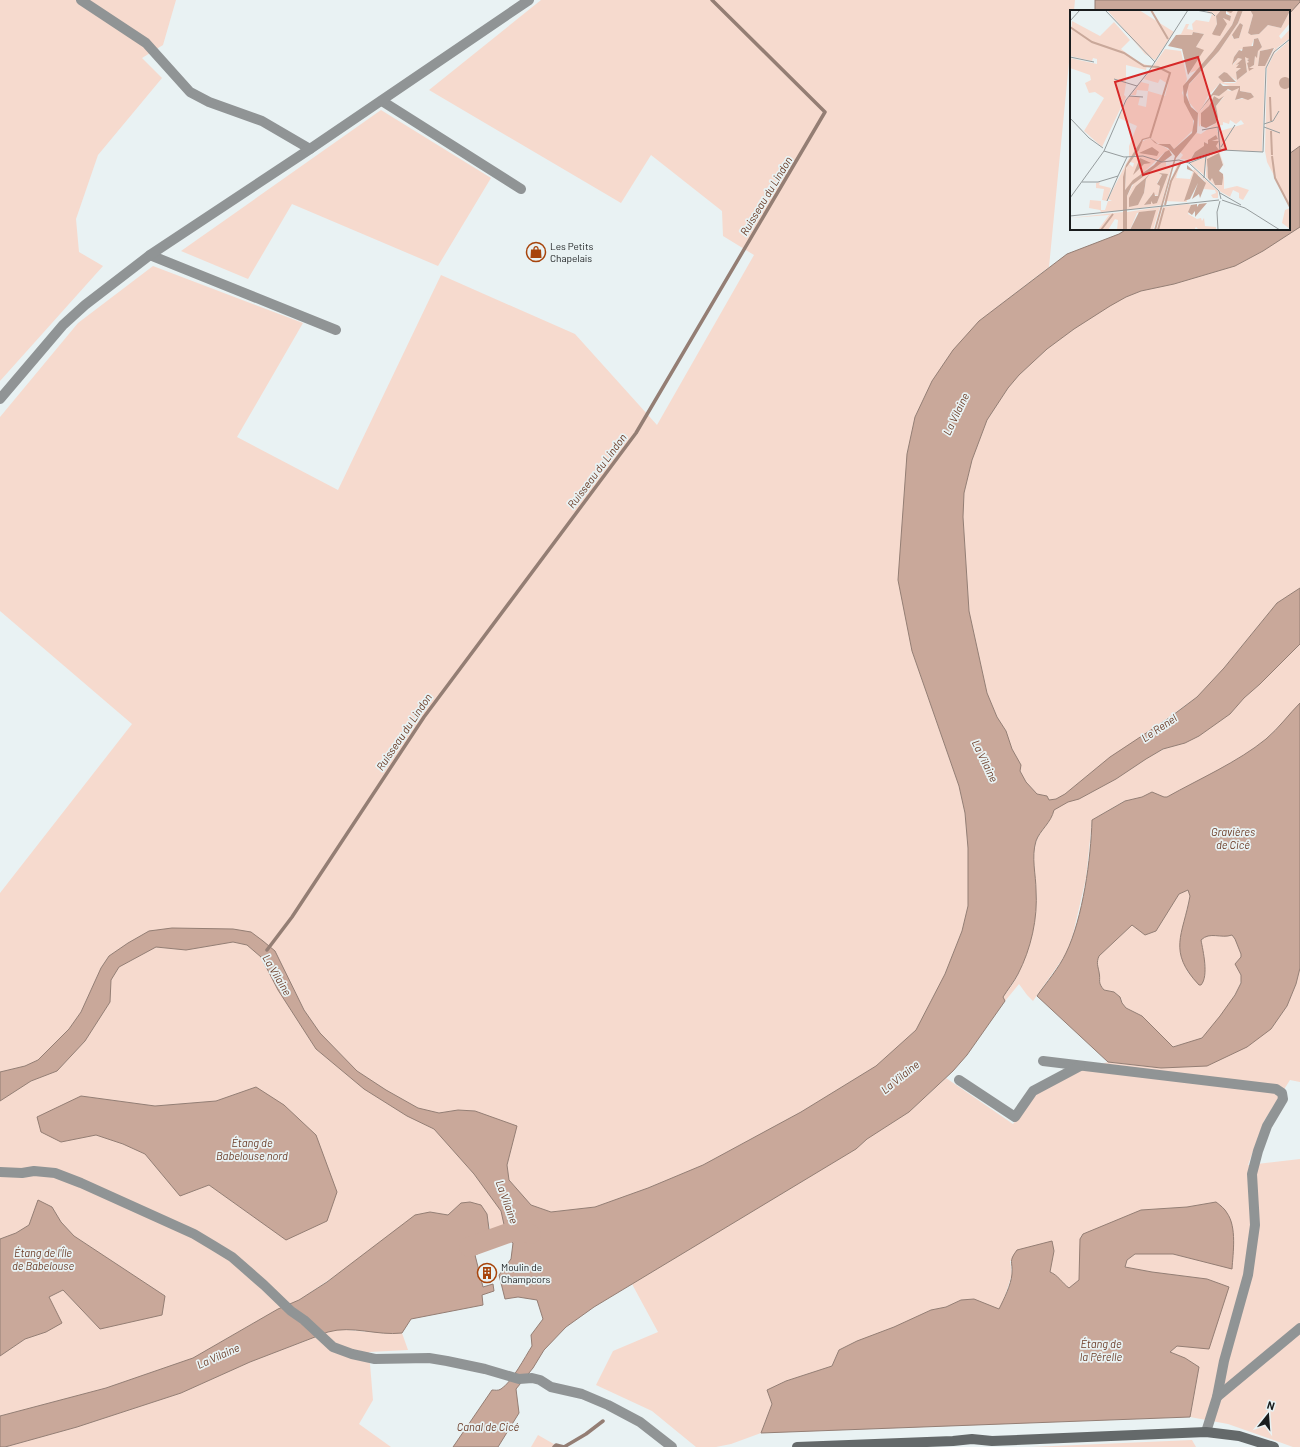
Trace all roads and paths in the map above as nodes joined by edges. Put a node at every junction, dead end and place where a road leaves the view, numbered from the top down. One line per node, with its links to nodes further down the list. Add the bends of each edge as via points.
1 (81, 0): 4 (street, via 146,43 190,92 209,102 262,121)
2 (529, 0): 3 (street)
3 (382, 101): 4 (street); 5 (street)
4 (310, 149): 6 (street)
5 (521, 189)
6 (150, 255): 7 (street); 8 (street, via 63,325)
7 (336, 330)
8 (0, 399)
9 (1043, 1062): 10 (street)
10 (1080, 1066): 11 (street, via 1033,1091 1015,1117); 14 (street, via 1276,1089 1282,1093 1283,1099 1267,1126 1252,1174 1254,1225 1248,1275 1224,1361)
11 (959, 1080)
12 (0, 1172): 18 (street, via 55,1173 194,1234 248,1271 279,1302 333,1346 352,1354 375,1358 429,1358 485,1369 519,1379 540,1380 551,1387 582,1394 640,1422)
13 (1300, 1328): 14 (street)
14 (1217, 1397): 15 (street)
15 (1206, 1432): 16 (main road); 21 (main road, via 1239,1436)
16 (992, 1441): 17 (main road, via 972,1439); 20 (main road)
17 (956, 1444): 19 (main road)
18 (672, 1447)
19 (797, 1447)
20 (981, 1447)
21 (1274, 1447)

